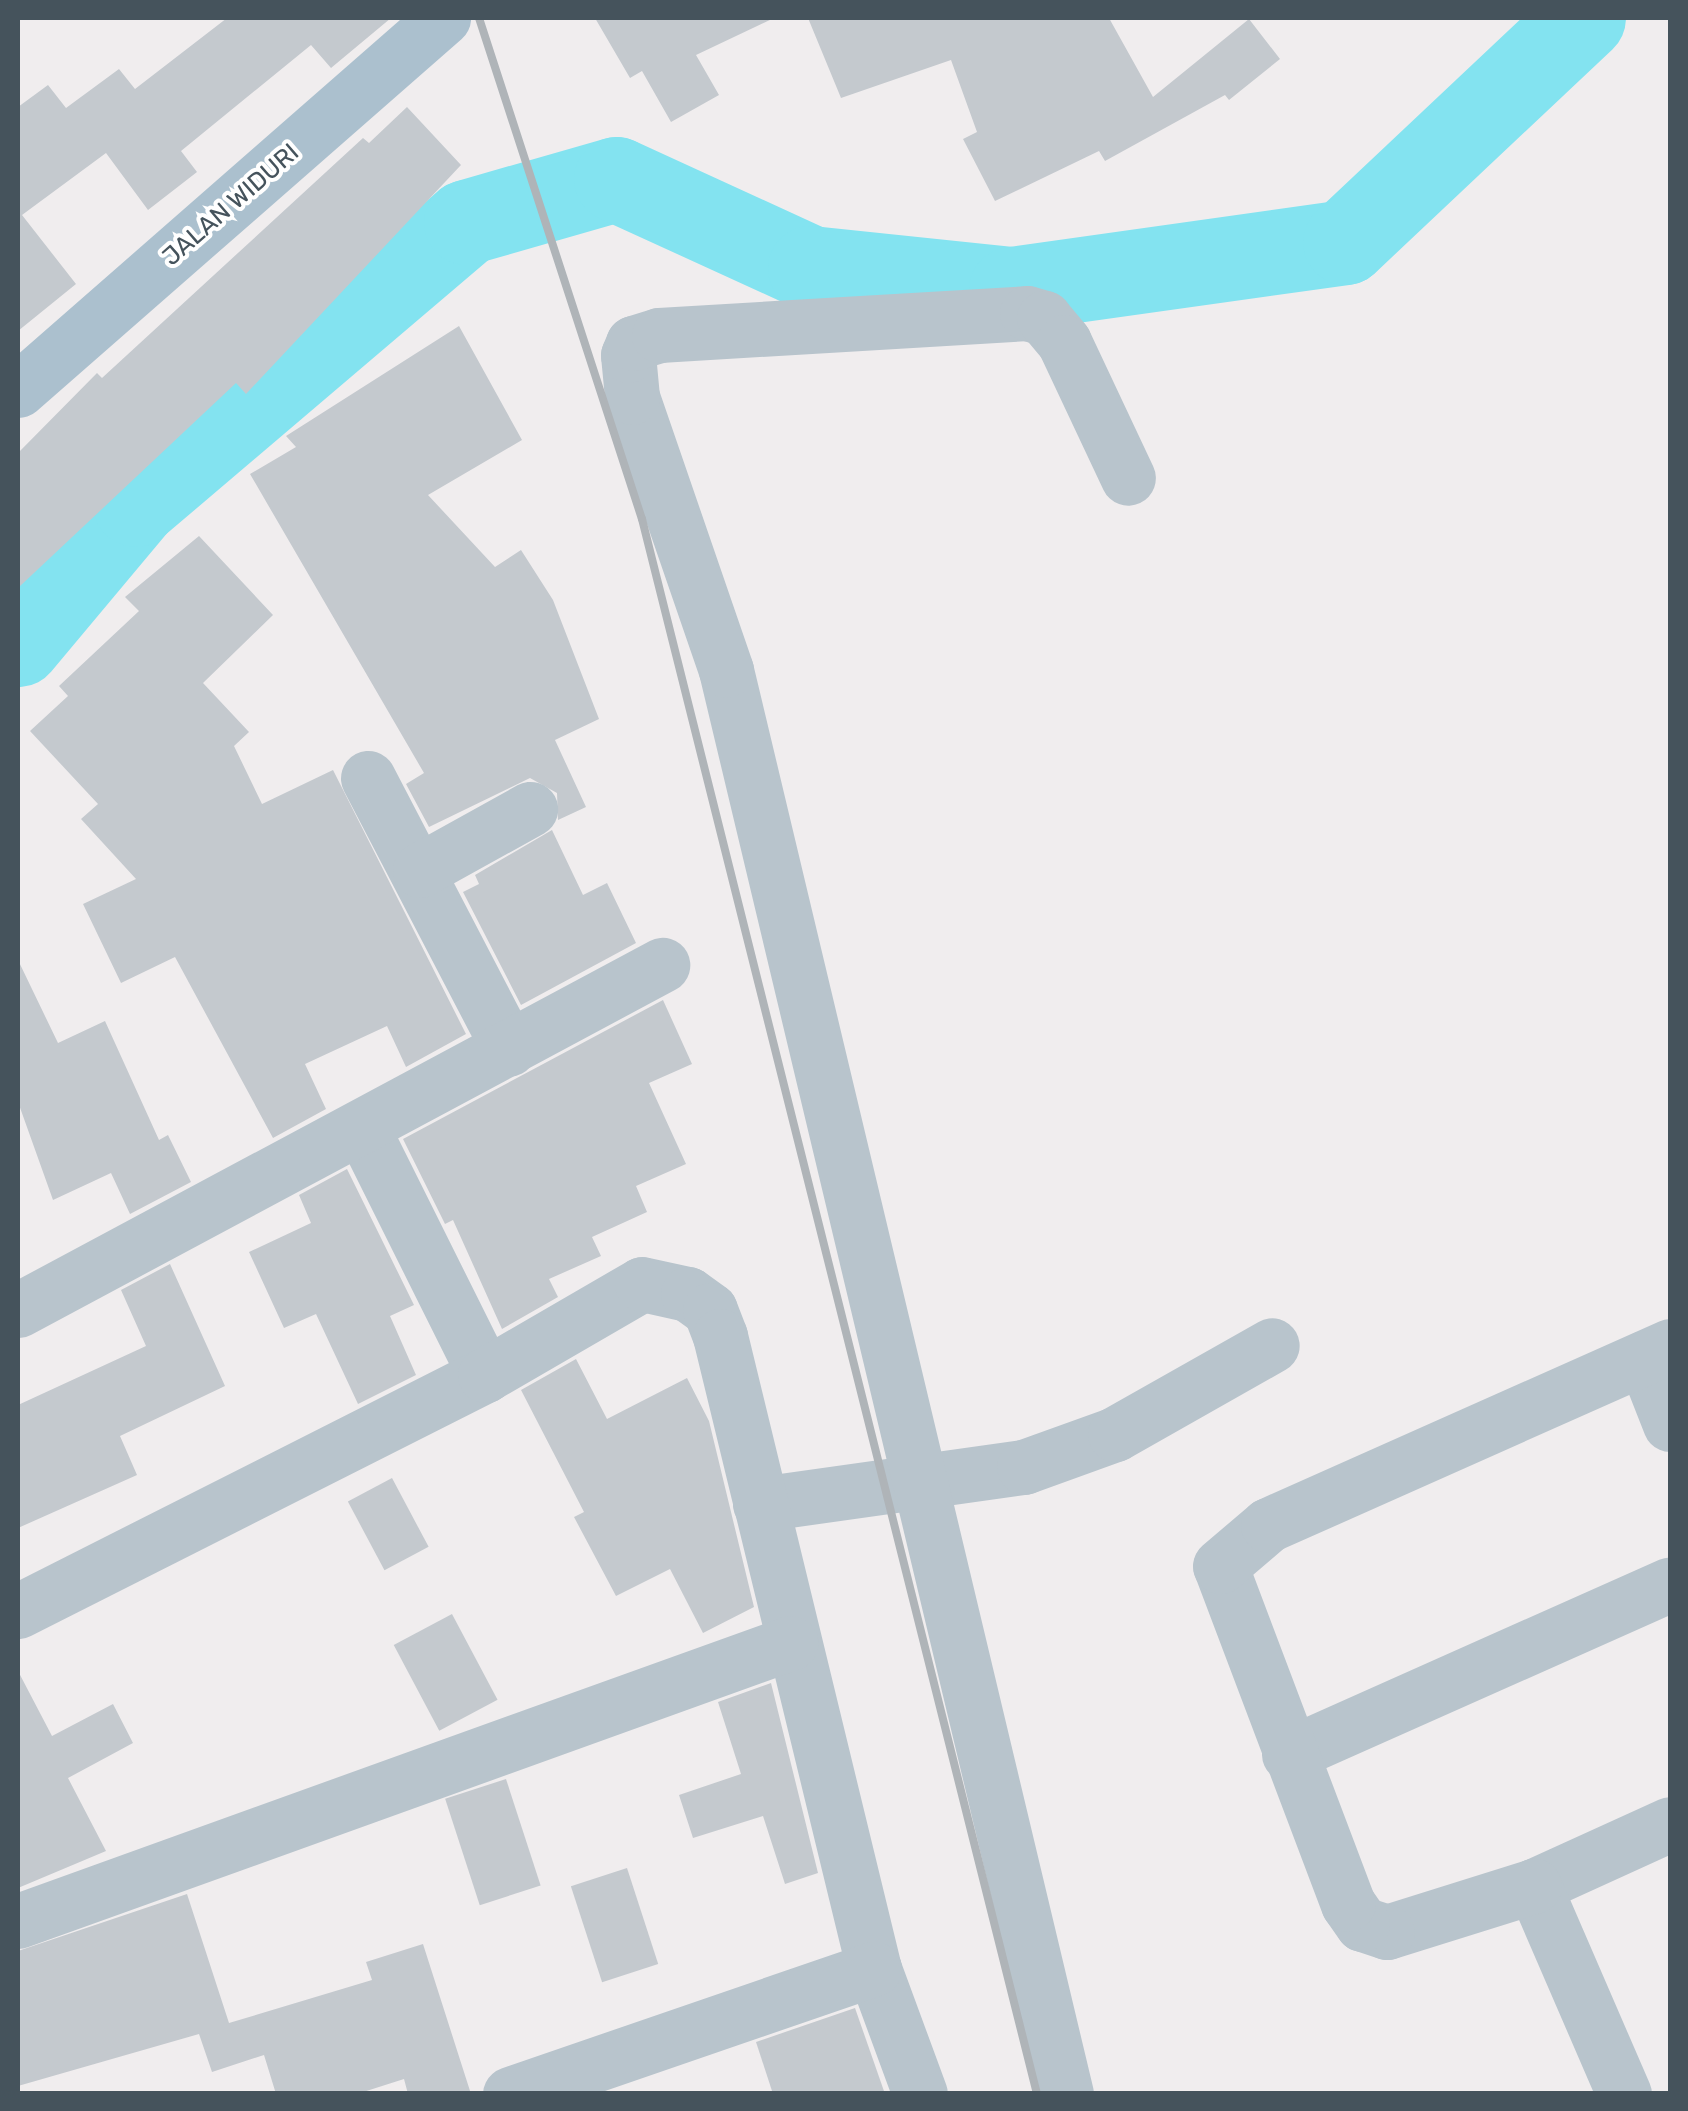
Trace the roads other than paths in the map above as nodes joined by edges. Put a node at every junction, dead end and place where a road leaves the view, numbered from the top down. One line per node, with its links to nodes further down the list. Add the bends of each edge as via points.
1 (443, 18): 2 (main road, JALAN WIDURI)
2 (18, 390)
3 (1128, 478): 15 (street, via 1064,342 1044,318 659,335 633,343 628,355 632,397 726,670)
4 (368, 778): 6 (street)
5 (530, 809): 6 (street)
6 (420, 870): 8 (street)
7 (662, 965): 8 (street)
8 (509, 1049): 9 (street)
9 (363, 1130): 10 (street); 13 (street)
10 (18, 1310)
11 (1272, 1344): 15 (street, via 1115,1434 1024,1466)
12 (1657, 1352): 14 (street); 20 (street, via 1268,1525 1233,1550 1220,1566 1221,1582)
13 (485, 1375): 16 (street, via 642,1284 688,1294 710,1310 720,1336); 18 (street)
14 (1670, 1424)
15 (919, 1483): 16 (street); 27 (street)
16 (760, 1504): 19 (street)
17 (1670, 1584): 20 (street)
18 (18, 1611)
19 (790, 1643): 23 (street); 24 (street)
20 (1289, 1754): 22 (street, via 1362,1924 1387,1932)
21 (1670, 1824): 22 (street)
22 (1534, 1886): 28 (street)
23 (18, 1921)
24 (874, 1969): 25 (street); 26 (street)
25 (510, 2094)
26 (920, 2094)
27 (1066, 2094)
28 (1624, 2094)

